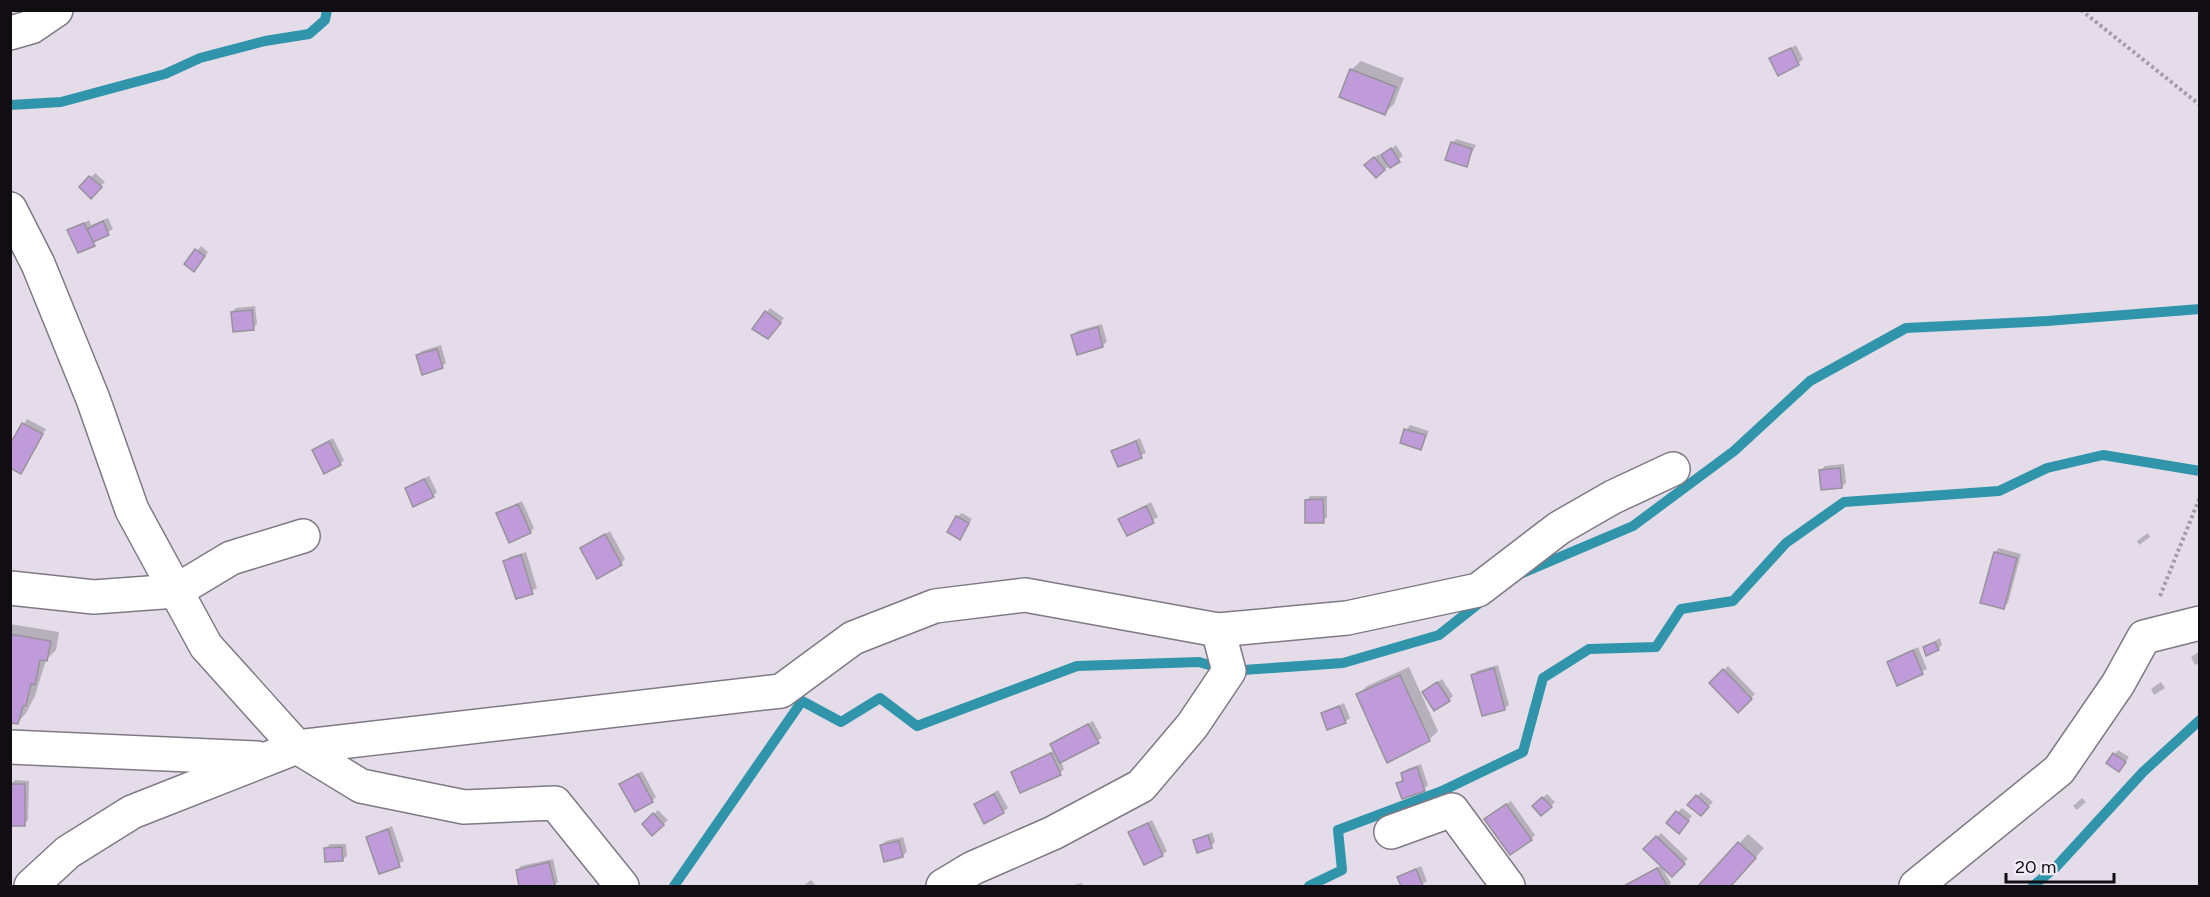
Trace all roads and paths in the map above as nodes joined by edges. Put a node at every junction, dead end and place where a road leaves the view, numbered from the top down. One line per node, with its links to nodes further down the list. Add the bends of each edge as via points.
1 (56, 10): 3 (street, via 31,27)
2 (2081, 10): 4 (path)
3 (10, 33)
4 (2199, 105)
5 (10, 210): 10 (street, via 39,264 132,510)
6 (1673, 469): 12 (street, via 1559,528 1478,590 1347,618)
7 (2199, 497): 13 (path)
8 (303, 536): 10 (street, via 231,558)
9 (10, 588): 10 (street, via 94,597)
10 (176, 591): 15 (street, via 206,646)
11 (2199, 623): 13 (street)
12 (1218, 630): 15 (street, via 1024,595 935,606 853,638 781,691); 19 (street, via 1229,671 1192,726 1141,786)
13 (2144, 637): 21 (street, via 2118,684 2058,770)
14 (10, 747): 15 (street)
15 (283, 752): 17 (street, via 132,812 68,852); 18 (street, via 361,786 464,807 555,803)
16 (1391, 832): 20 (street, via 1452,810)
17 (31, 886)
18 (622, 886)
19 (943, 886)
20 (1509, 886)
21 (1917, 886)

